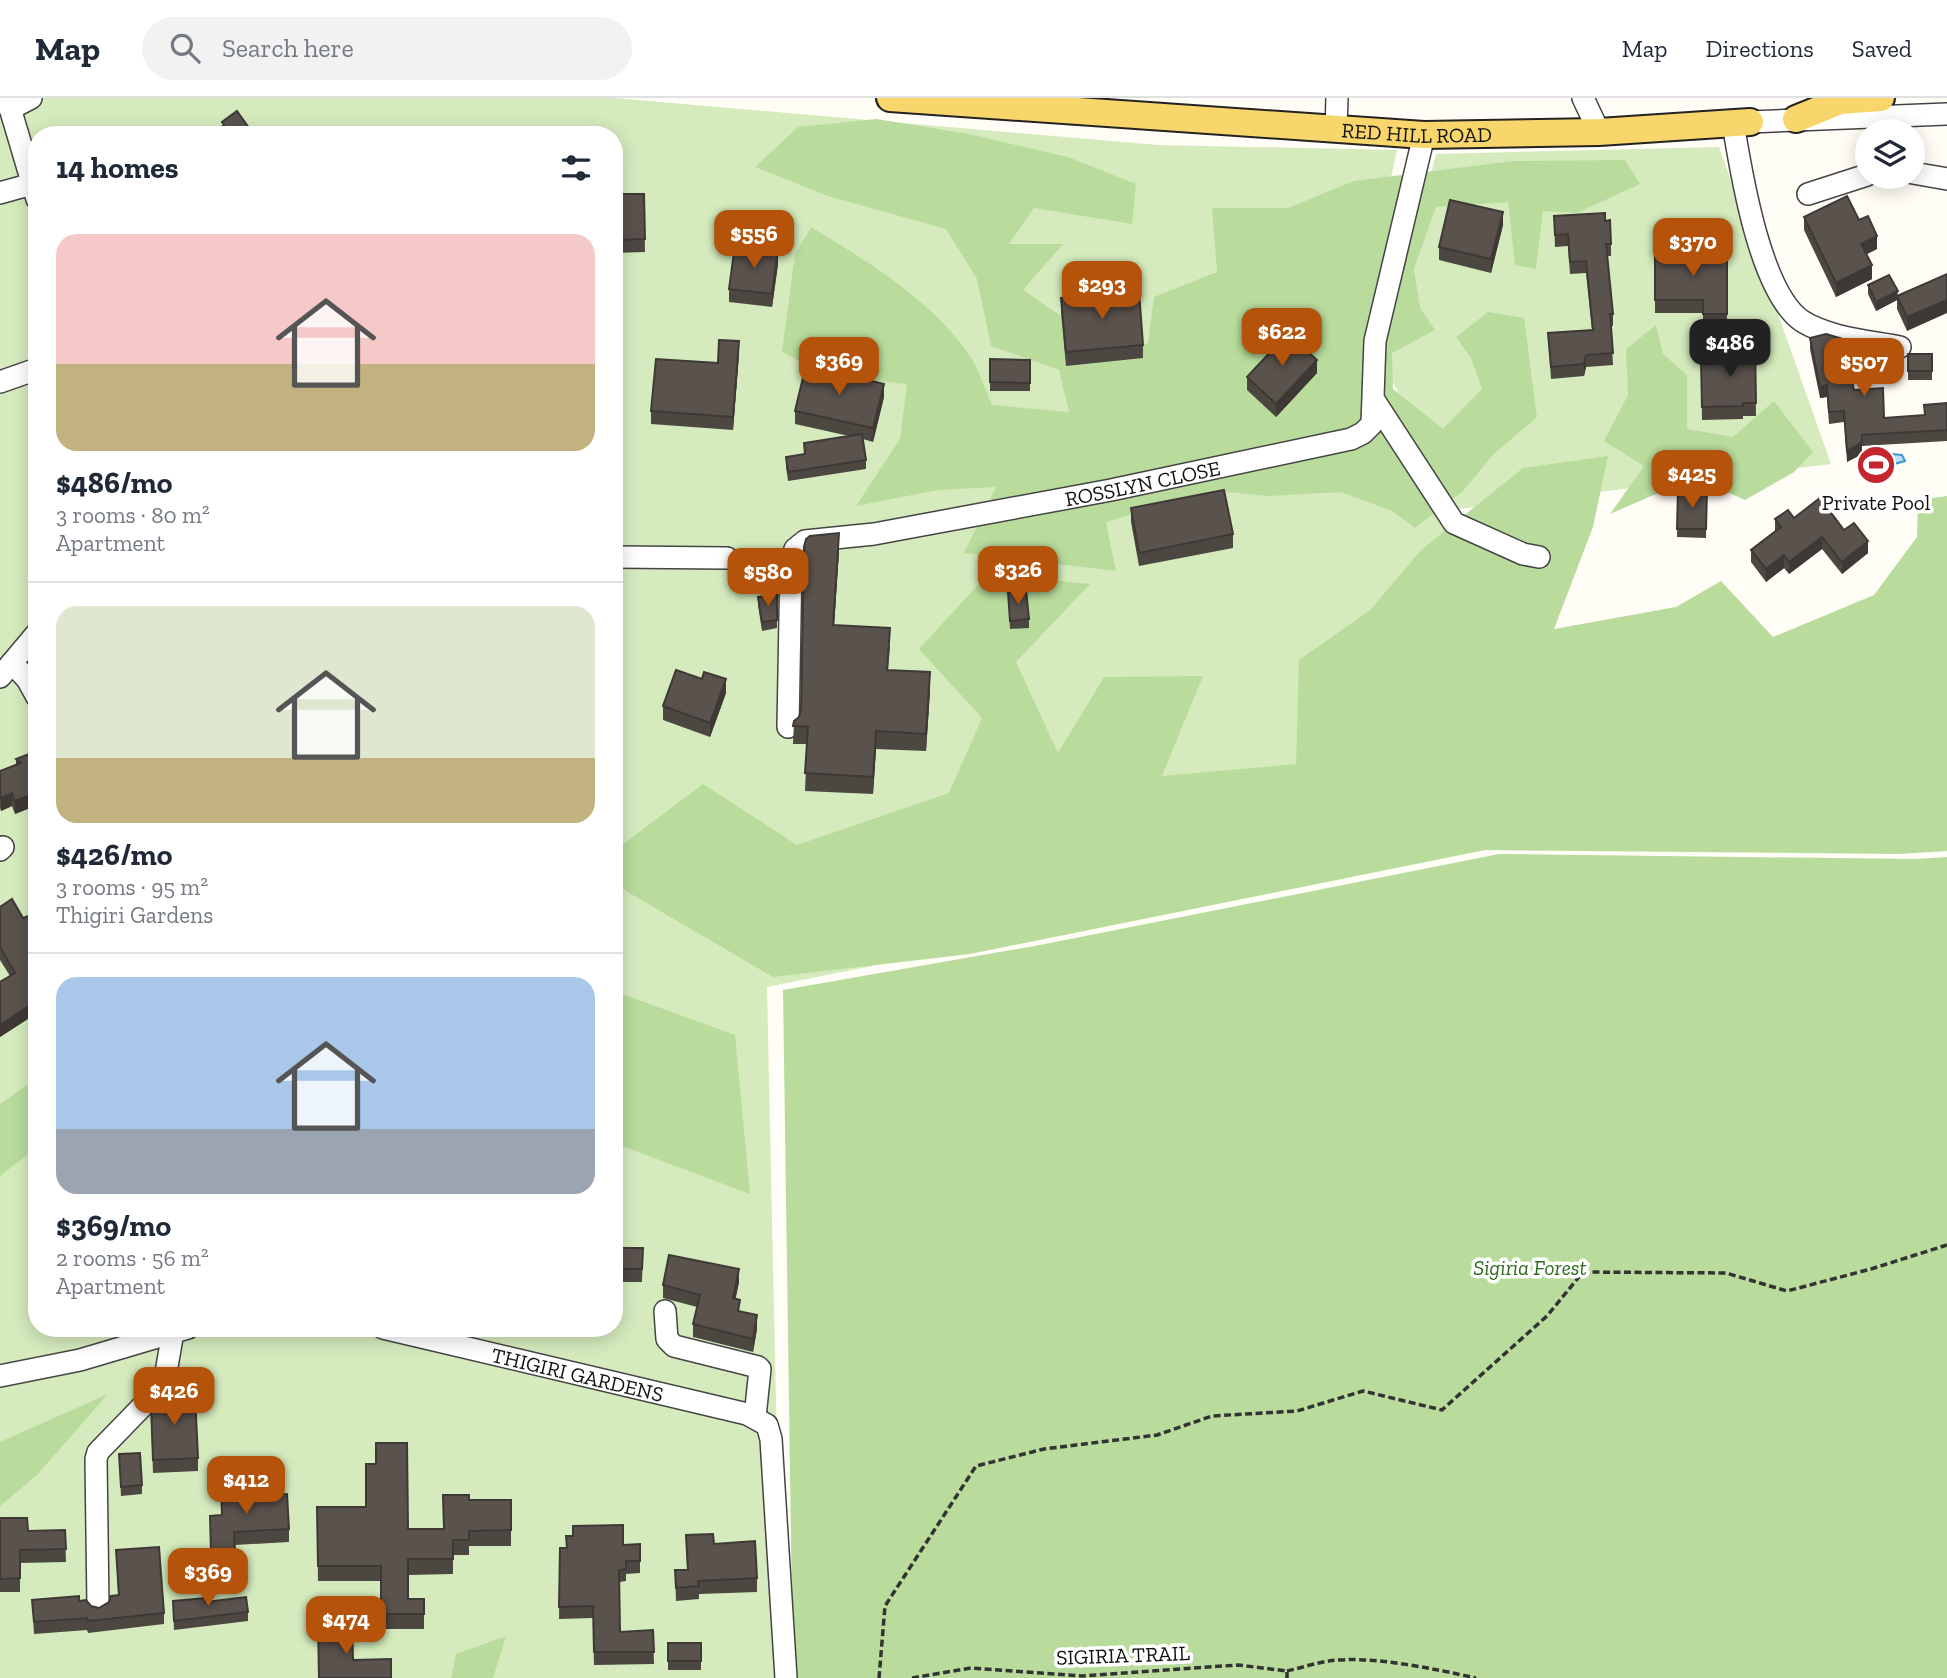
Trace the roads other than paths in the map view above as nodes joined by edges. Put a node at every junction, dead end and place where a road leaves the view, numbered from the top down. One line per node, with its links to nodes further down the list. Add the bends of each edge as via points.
1 (31, 98): 6 (street)
2 (890, 98): 7 (main road, RED HILL ROAD)
3 (1336, 98): 11 (street)
4 (1583, 98): 12 (street)
5 (1881, 98): 9 (main road, via 1840,102)
6 (9, 104): 14 (street)
7 (1137, 107): 11 (main road, RED HILL ROAD)
8 (1947, 114): 9 (street, RED HILL ROAD)
9 (1796, 119): 10 (street, RED HILL ROAD)
10 (1742, 122): 12 (main road, RED HILL ROAD); 21 (street, via 1742,177 1751,215 1772,279 1791,312 1829,332)
11 (1336, 130): 13 (main road, RED HILL ROAD)
12 (1599, 132): 13 (main road, RED HILL ROAD)
13 (1424, 135): 24 (street, ROSSLYN CLOSE, via 1375,341)
14 (28, 170)
15 (1925, 175): 17 (street)
16 (1855, 179): 20 (street)
17 (1947, 179)
18 (28, 191): 19 (street)
19 (0, 193)
20 (1808, 194)
21 (1900, 347)
22 (28, 372): 23 (street)
23 (0, 382)
24 (1374, 400): 26 (street, via 1454,523); 31 (street, ROSSLYN CLOSE, via 1372,424 1351,439 1111,490 874,534 805,541 795,549 791,562)
25 (623, 557): 27 (street)
26 (1539, 557)
27 (727, 558)
28 (28, 644): 29 (street)
29 (6, 670): 30 (street)
30 (28, 681)
31 (789, 727)
32 (665, 1311): 37 (street, via 670,1343 758,1367)
33 (157, 1337): 36 (street)
34 (178, 1337): 38 (street, via 164,1384 98,1452)
35 (429, 1337): 37 (street, THIGIRI GARDENS)
36 (0, 1377)
37 (761, 1421): 39 (street, via 771,1439)
38 (98, 1607)
39 (786, 1678)

